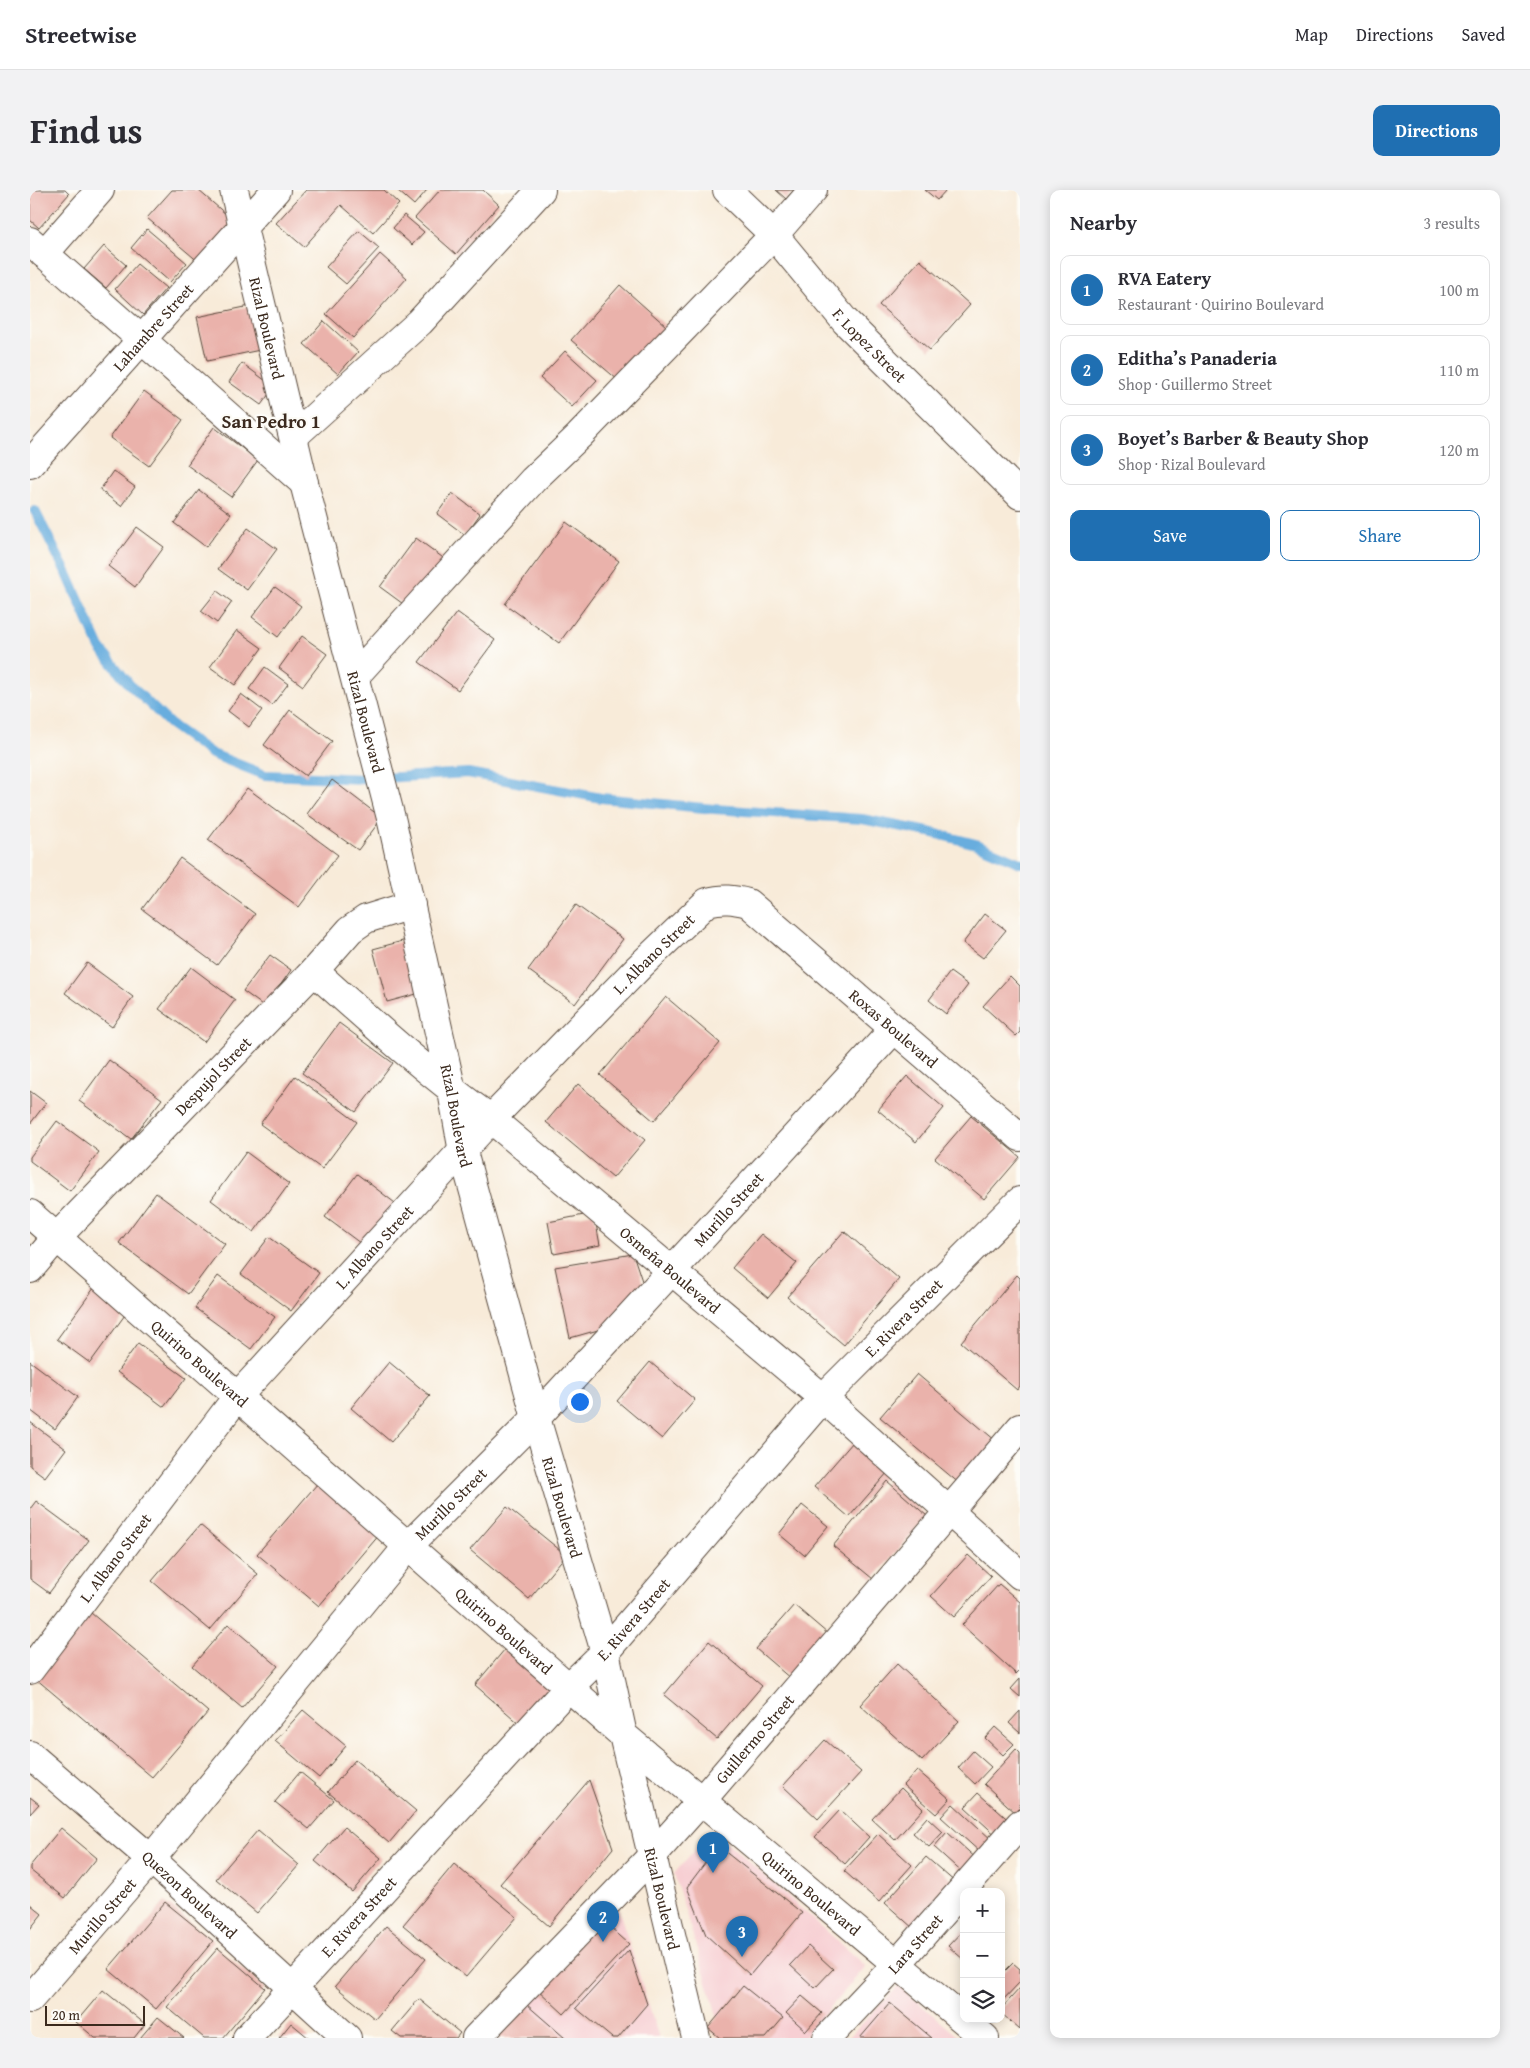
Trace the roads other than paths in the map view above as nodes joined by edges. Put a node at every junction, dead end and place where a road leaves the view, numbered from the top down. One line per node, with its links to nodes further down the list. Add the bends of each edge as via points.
1 (100, 190): 9 (street)
2 (234, 190): 7 (street, Rizal Boulevard)
3 (276, 190): 7 (street, Lahambre Street)
4 (541, 190): 11 (street, via 420,322)
5 (727, 190): 8 (street, F. Lopez Street)
6 (813, 190): 8 (street)
7 (244, 226): 10 (street, Lahambre Street); 11 (street, Rizal Boulevard)
8 (774, 235): 14 (street, F. Lopez Street, via 845,321); 15 (street, via 533,480)
9 (37, 247): 10 (street)
10 (144, 340): 12 (street, Lahambre Street); 13 (street)
11 (294, 436): 13 (street, Rizal Boulevard)
12 (30, 464)
13 (304, 483): 15 (street, Rizal Boulevard)
14 (1020, 495)
15 (355, 676): 16 (street, Rizal Boulevard)
16 (410, 905): 18 (street, Despujol Street, via 366,918 350,930); 20 (street, Rizal Boulevard)
17 (768, 918): 19 (street, Roxas Boulevard); 21 (street, L. Albano Street, via 748,903 733,899 707,902)
18 (314, 972): 20 (street, Osmeña Boulevard); 26 (street, Despujol Street)
19 (894, 1030): 22 (street, Roxas Boulevard); 28 (street, Murillo Street)
20 (452, 1091): 21 (street, Osmeña Boulevard); 23 (street, Rizal Boulevard)
21 (491, 1119): 23 (street, L. Albano Street); 28 (street, Osmeña Boulevard)
22 (1020, 1137)
23 (463, 1152): 29 (street, L. Albano Street); 31 (street, Rizal Boulevard)
24 (1020, 1201): 30 (street, E. Rivera Street)
25 (30, 1214): 26 (street, Quirino Boulevard)
26 (57, 1237): 27 (street, Despujol Street); 29 (street, Quirino Boulevard)
27 (30, 1269)
28 (672, 1270): 30 (street, Osmeña Boulevard); 31 (street, Murillo Street)
29 (237, 1397): 34 (street, Quirino Boulevard); 37 (street, L. Albano Street)
30 (823, 1398): 33 (street, Osmeña Boulevard); 36 (street, E. Rivera Street)
31 (536, 1418): 34 (street, Murillo Street); 36 (street, Rizal Boulevard)
32 (1020, 1428): 33 (street, Guillermo Street)
33 (948, 1510): 35 (street, Osmeña Boulevard); 41 (street, Guillermo Street)
34 (408, 1546): 38 (street, Quirino Boulevard); 44 (street, Murillo Street)
35 (1020, 1575)
36 (605, 1652): 38 (street, E. Rivera Street); 39 (street, Rizal Boulevard)
37 (30, 1670)
38 (570, 1687): 39 (street, Quirino Boulevard); 46 (street, E. Rivera Street)
39 (623, 1735): 41 (street, Quirino Boulevard); 43 (street, Rizal Boulevard)
40 (30, 1755): 44 (street, Quezon Boulevard)
41 (702, 1800): 43 (street, Guillermo Street); 45 (street, Quirino Boulevard)
42 (1020, 1824): 45 (street, Lara Street)
43 (652, 1856): 50 (street, Guillermo Street); 51 (street, Rizal Boulevard)
44 (150, 1859): 46 (street, Quezon Boulevard); 47 (street, Murillo Street)
45 (897, 1964): 52 (street, Lara Street); 53 (street, Quirino Boulevard)
46 (293, 1990): 48 (street, E. Rivera Street); 49 (street, Quezon Boulevard)
47 (30, 1999)
48 (247, 2038)
49 (347, 2038)
50 (476, 2038)
51 (696, 2038)
52 (827, 2038)
53 (985, 2038)

